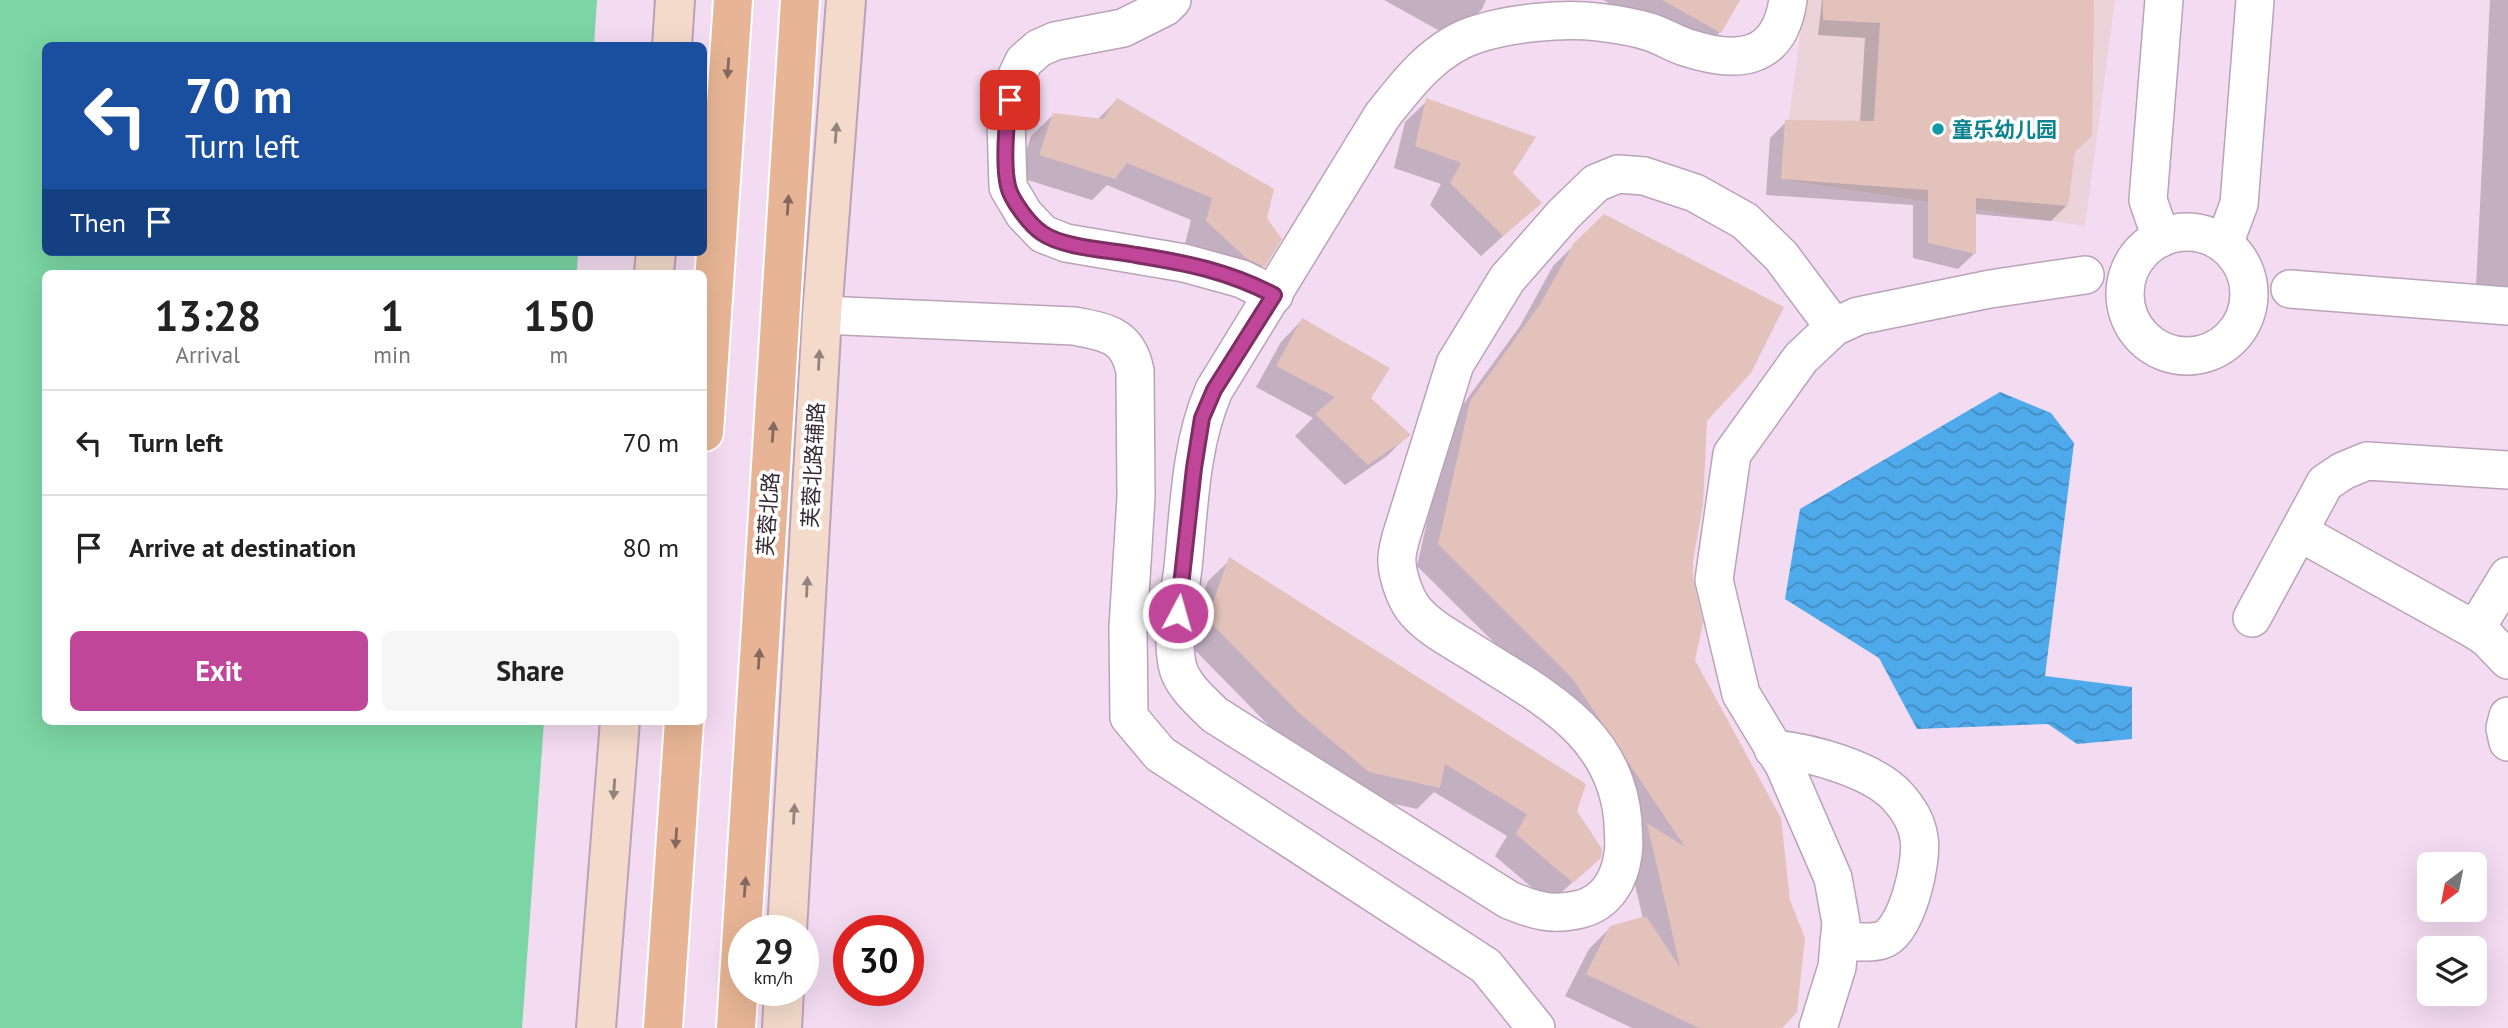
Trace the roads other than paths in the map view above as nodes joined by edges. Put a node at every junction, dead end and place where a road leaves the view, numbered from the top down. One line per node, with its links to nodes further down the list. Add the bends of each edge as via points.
1 (675, 0): 9 (main road)
2 (733, 0): 19 (main road, one-way to 19)
3 (800, 0): 36 (main road, 芙蓉北路, one-way to 3)
4 (846, 0): 17 (main road, 芙蓉北路辅路, one-way to 4)
5 (1172, 0): 14 (street, via 1123,28 1055,41 1024,61 1006,120 1008,187 1042,234 1066,243 1216,271)
6 (1788, 0): 14 (street, via 1785,19 1770,44 1751,56 1717,55 1649,32 1598,22 1547,20 1476,34 1438,54 1382,116)
7 (2164, 0): 10 (street, via 2148,200)
8 (2255, 0): 11 (street)
9 (672, 42)
10 (2161, 237): 11 (street, via 2199,233); 12 (street, via 2146,247)
11 (2234, 256): 13 (street); 16 (street, via 2249,286)
12 (2129, 280): 16 (street, via 2130,318 2142,337 2160,350 2182,356 2204,354 2224,345 2239,329); 18 (street, via 2085,275 1977,292 1858,316)
13 (2290, 289): 15 (street); 16 (street)
14 (1274, 295): 18 (street, via 1214,390 1202,418 1175,637 1177,667 1189,688 1215,715 1509,900 1538,912 1570,912 1605,896 1621,872 1621,799 1603,756 1583,729 1557,706 1433,628 1414,610 1404,587 1396,562 1401,537 1455,364 1507,279 1596,183 1618,174 1644,176 1695,193 1745,221 1781,256)
15 (2508, 306)
16 (2248, 308)
17 (822, 315): 31 (main road, 芙蓉北路辅路, one-way to 17); 38 (street, via 1073,326 1101,331 1120,341 1132,354 1135,372 1129,717 1160,754 1486,966)
18 (1834, 327): 30 (street, via 1801,358 1732,454 1714,580 1741,694)
19 (707, 387)
20 (2508, 470): 21 (street, via 2367,461 2325,483)
21 (2299, 532): 23 (street); 24 (street)
22 (2508, 576): 24 (street)
23 (2252, 618)
24 (2474, 630): 25 (street)
25 (2508, 660)
26 (2508, 716): 29 (street)
27 (620, 725): 34 (main road, one-way to 34)
28 (684, 725): 35 (main road, one-way to 35)
29 (2508, 742)
30 (1773, 749): 32 (street, via 1833,878 1841,923); 32 (street, via 1821,757 1861,772 1895,794 1913,817 1920,839 1909,906 1892,934 1882,940)
31 (788, 915)
32 (1839, 941): 39 (street, via 1837,967)
33 (783, 1006): 37 (main road)
34 (596, 1028)
35 (663, 1028)
36 (736, 1028)
37 (782, 1028)
38 (1536, 1028)
39 (1818, 1028)

